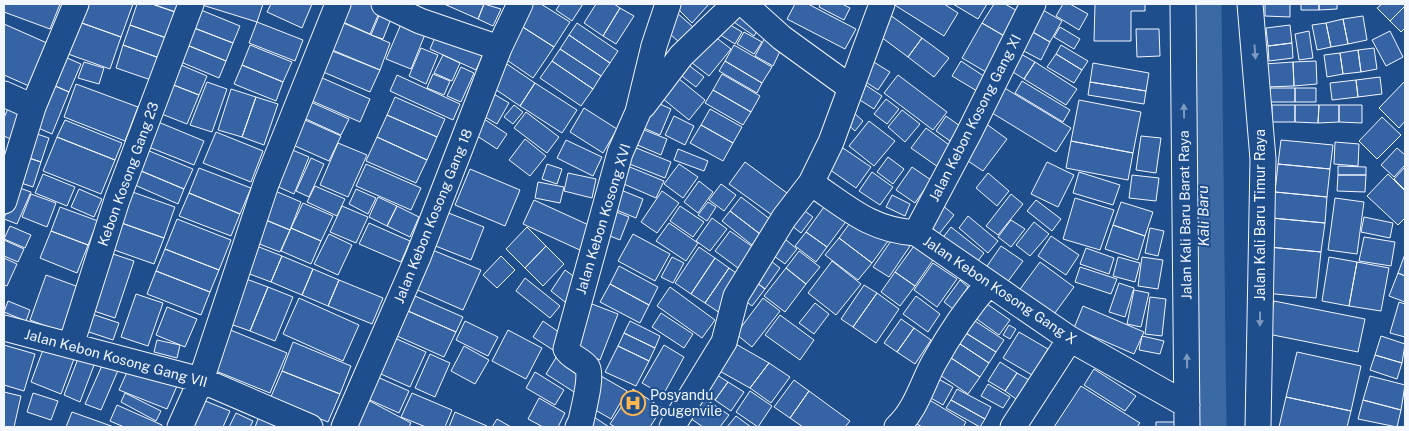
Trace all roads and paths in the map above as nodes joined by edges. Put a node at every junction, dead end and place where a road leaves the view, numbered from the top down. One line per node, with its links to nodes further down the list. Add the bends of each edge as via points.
1 (76, 4): 16 (street)
2 (191, 4): 24 (street, Kebon Kosong Gang 23, via 117,200)
3 (338, 4): 25 (street, via 266,184)
4 (384, 4): 13 (street, via 420,21)
5 (520, 4): 13 (street, Jalan Kebon Kosong Gang 18)
6 (668, 4): 17 (street, Jalan Kebon Kosong XVI)
7 (735, 4): 17 (street, via 682,56)
8 (744, 4): 14 (street, via 782,38)
9 (882, 4): 14 (street)
10 (1033, 4): 20 (street, Jalan Kebon Kosong Gang XI)
11 (1183, 4): 26 (street, Jalan Kali Baru Barat Raya, one-way to 11)
12 (1250, 4): 34 (street, Jalan Kali Baru Timur Raya, one-way to 34, via 1263,159)
13 (499, 48): 29 (street, Jalan Kebon Kosong Gang 18, via 418,256)
14 (851, 88): 18 (street, via 831,142)
15 (4, 94): 16 (street)
16 (33, 107): 19 (street)
17 (638, 112): 30 (street, Jalan Kebon Kosong XVI, via 620,153 566,349 572,358 586,365 589,374)
18 (811, 183): 20 (street, Jalan Kebon Kosong Gang X, via 874,225 896,232); 31 (street, via 784,218 736,296 724,342)
19 (4, 202)
20 (916, 233): 21 (street, Jalan Kebon Kosong Gang X)
21 (988, 284): 23 (street, Jalan Kebon Kosong Gang X); 32 (street, via 962,316 933,363 906,419)
22 (4, 328): 24 (street, Jalan Kebon Kosong Gang VII)
23 (1070, 339): 26 (street, Jalan Kebon Kosong Gang X); 33 (street)
24 (71, 345): 25 (street, Jalan Kebon Kosong Gang VII)
25 (201, 380): 27 (street); 28 (street, Jalan Kebon Kosong Gang VII)
26 (1187, 416)
27 (180, 427)
28 (310, 427)
29 (344, 427)
30 (578, 427)
31 (672, 427)
32 (897, 427)
33 (1014, 427)
34 (1258, 427)

